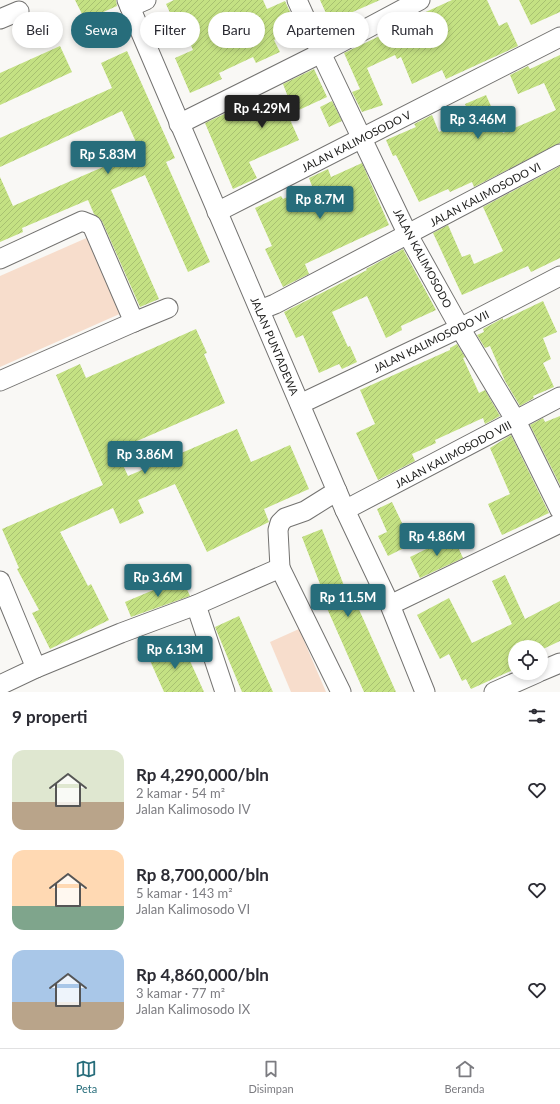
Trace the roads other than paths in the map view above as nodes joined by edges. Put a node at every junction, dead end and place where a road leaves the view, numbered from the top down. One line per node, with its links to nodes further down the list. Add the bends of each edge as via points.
1 (298, 0): 7 (street, JALAN KALIMOSODO)
2 (420, 0): 7 (street)
3 (134, 2): 8 (street, JALAN PUNTADEWA)
4 (19, 11): 5 (street)
5 (0, 19)
6 (560, 37): 9 (street, JALAN KALIMOSODO V)
7 (321, 53): 8 (street); 9 (street, JALAN KALIMOSODO)
8 (179, 124): 11 (street, JALAN PUNTADEWA)
9 (362, 138): 11 (street, JALAN KALIMOSODO V); 12 (street, JALAN KALIMOSODO)
10 (560, 154): 12 (street, JALAN KALIMOSODO VI)
11 (217, 212): 16 (street, JALAN PUNTADEWA)
12 (408, 234): 16 (street, JALAN KALIMOSODO VI); 18 (street, JALAN KALIMOSODO)
13 (0, 259): 17 (street, via 82,221 87,222 92,225)
14 (560, 276): 18 (street, JALAN KALIMOSODO VII)
15 (168, 308): 17 (street)
16 (260, 310): 21 (street, JALAN PUNTADEWA)
17 (134, 322): 19 (street)
18 (460, 328): 21 (street, JALAN KALIMOSODO VII); 22 (street, JALAN KALIMOSODO)
19 (0, 381)
20 (560, 397): 22 (street, JALAN KALIMOSODO VIII)
21 (300, 404): 23 (street, JALAN PUNTADEWA)
22 (516, 420): 24 (street, JALAN KALIMOSODO VIII); 25 (street, JALAN KALIMOSODO)
23 (337, 491): 24 (street, JALAN PUNTADEWA); 27 (street, via 280,523)
24 (345, 510): 30 (street, JALAN PUNTADEWA)
25 (560, 510)
26 (560, 523): 30 (street)
27 (280, 568): 29 (street); 37 (street)
28 (0, 581): 32 (street)
29 (196, 605): 32 (street); 36 (street)
30 (390, 605): 38 (street, JALAN PUNTADEWA)
31 (560, 663): 33 (street)
32 (36, 668): 35 (street)
33 (548, 668)
34 (521, 680): 39 (street)
35 (0, 685)
36 (225, 692)
37 (341, 692)
38 (425, 692)
39 (494, 692)

